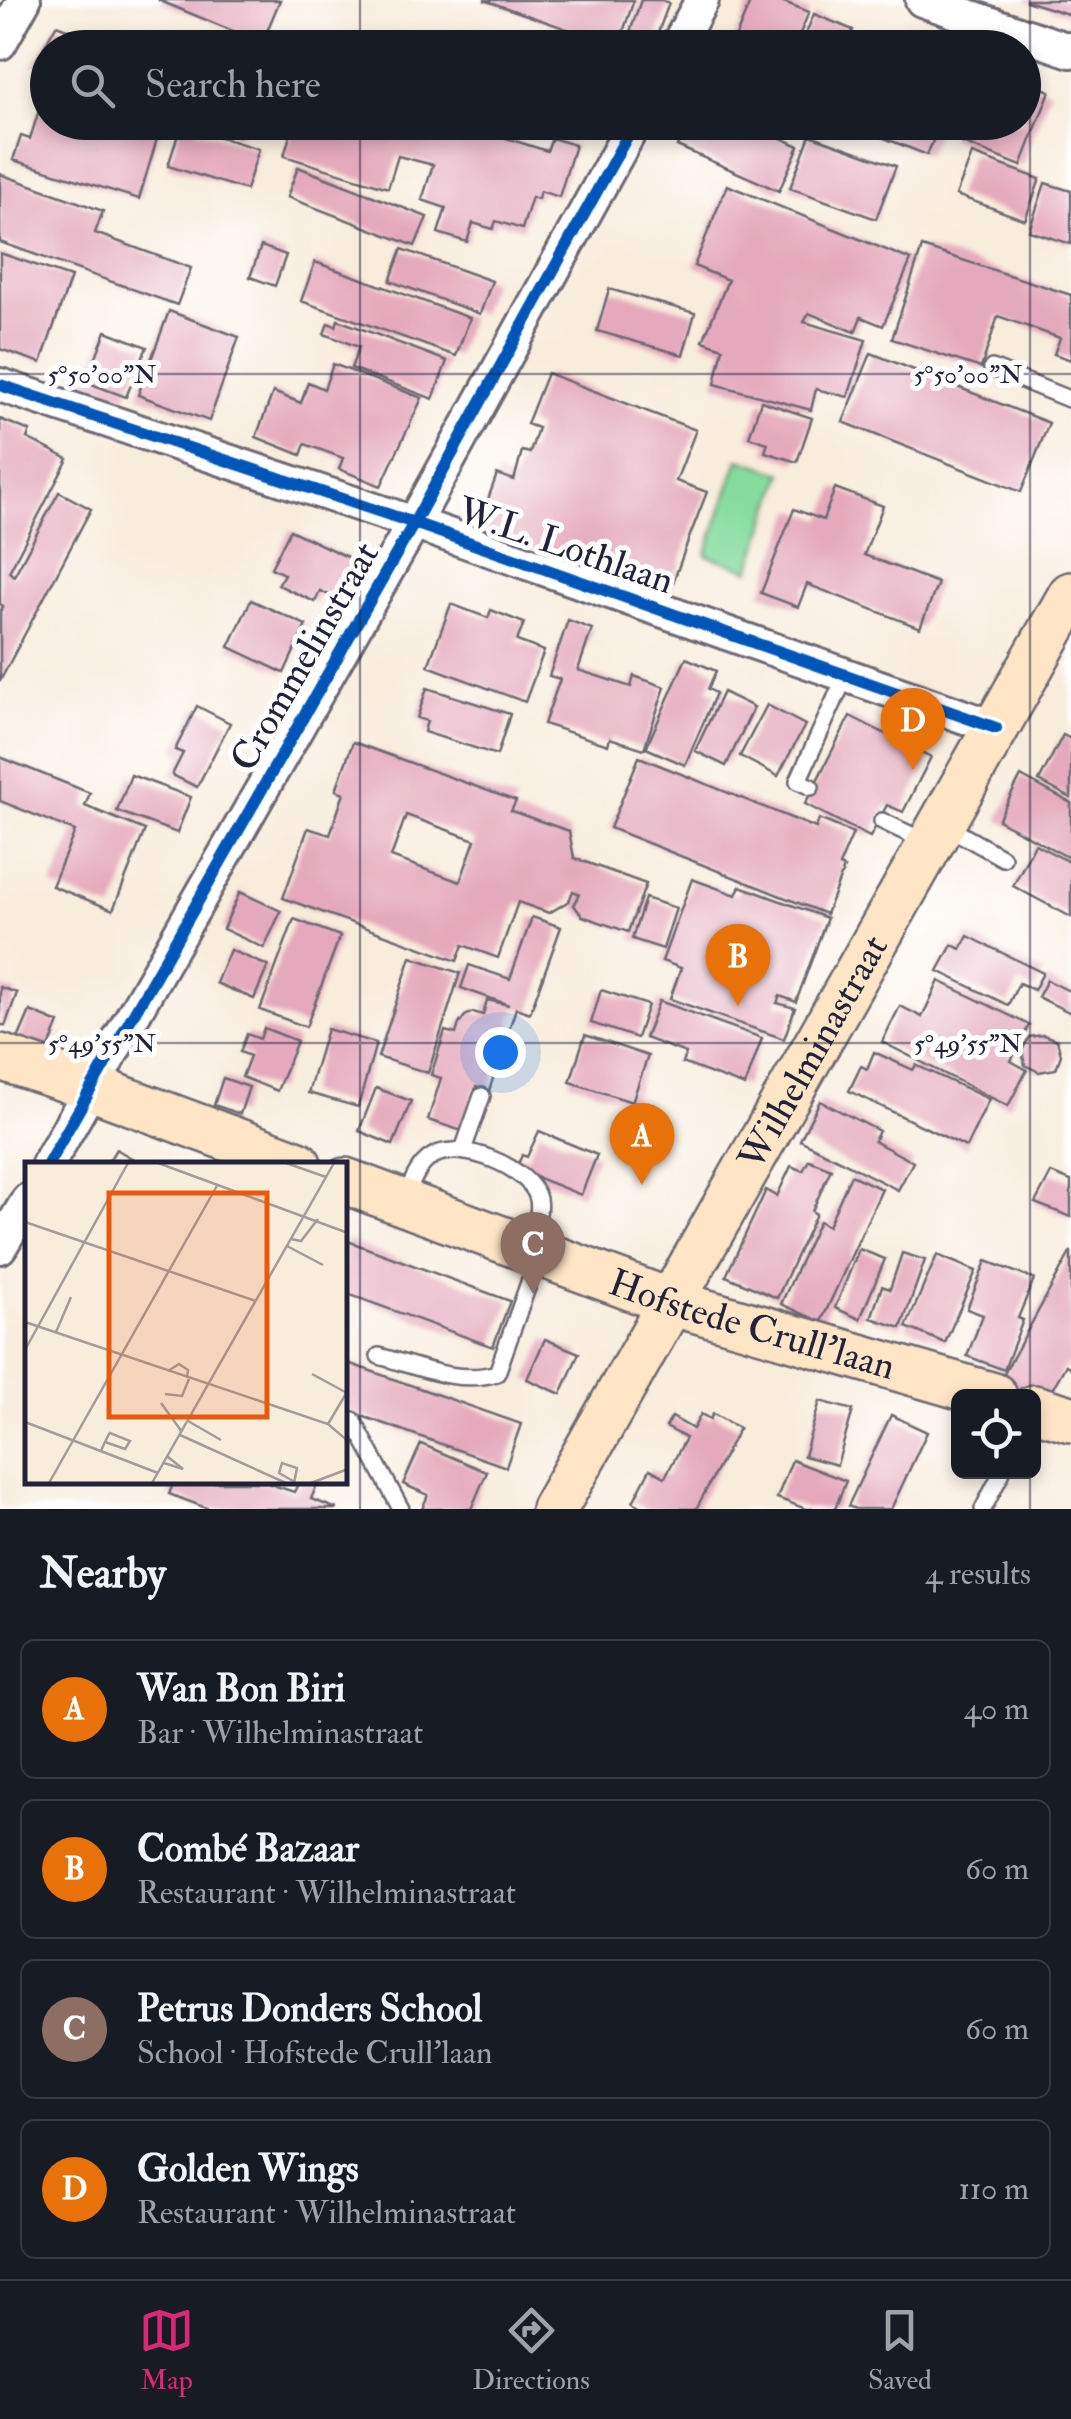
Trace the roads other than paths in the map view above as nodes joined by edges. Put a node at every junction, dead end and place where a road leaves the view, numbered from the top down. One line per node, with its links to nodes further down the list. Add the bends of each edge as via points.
1 (24, 0): 7 (street)
2 (702, 0): 4 (street)
3 (922, 0): 5 (street)
4 (686, 30)
5 (1010, 30)
6 (1041, 41): 8 (street)
7 (0, 43)
8 (1071, 51)
9 (625, 140): 13 (street, Crommelinstraat)
10 (992, 368): 12 (lane)
11 (0, 385): 13 (street, W.L. Lothlaan)
12 (1071, 400)
13 (414, 523): 15 (street, W.L. Lothlaan); 22 (street, Crommelinstraat)
14 (1071, 594): 16 (street, Wilhelminastraat)
15 (846, 675): 16 (street, W.L. Lothlaan); 17 (lane, via 798,782)
16 (996, 728): 19 (street, Wilhelminastraat)
17 (811, 787)
18 (882, 821): 19 (lane)
19 (937, 834): 20 (lane); 32 (street, Wilhelminastraat)
20 (1003, 858)
21 (0, 1057): 22 (street)
22 (93, 1088): 25 (street, Crommelinstraat); 26 (street)
23 (482, 1096): 24 (lane)
24 (463, 1150): 28 (lane, via 430,1157); 31 (lane, via 529,1182 540,1207)
25 (49, 1162)
26 (293, 1162)
27 (348, 1183): 28 (street, Hofstede Crull'laan)
28 (403, 1203): 31 (street, Hofstede Crull'laan)
29 (25, 1205): 30 (street)
30 (0, 1247)
31 (534, 1251): 32 (street, Hofstede Crull'laan); 33 (lane, via 497,1373 462,1377)
32 (673, 1303): 34 (street, Hofstede Crull'laan); 40 (street, Wilhelminastraat)
33 (379, 1356)
34 (970, 1389)
35 (1041, 1410): 36 (street)
36 (1071, 1419)
37 (353, 1420): 39 (lane)
38 (998, 1479): 41 (lane)
39 (401, 1509)
40 (554, 1509)
41 (983, 1509)

